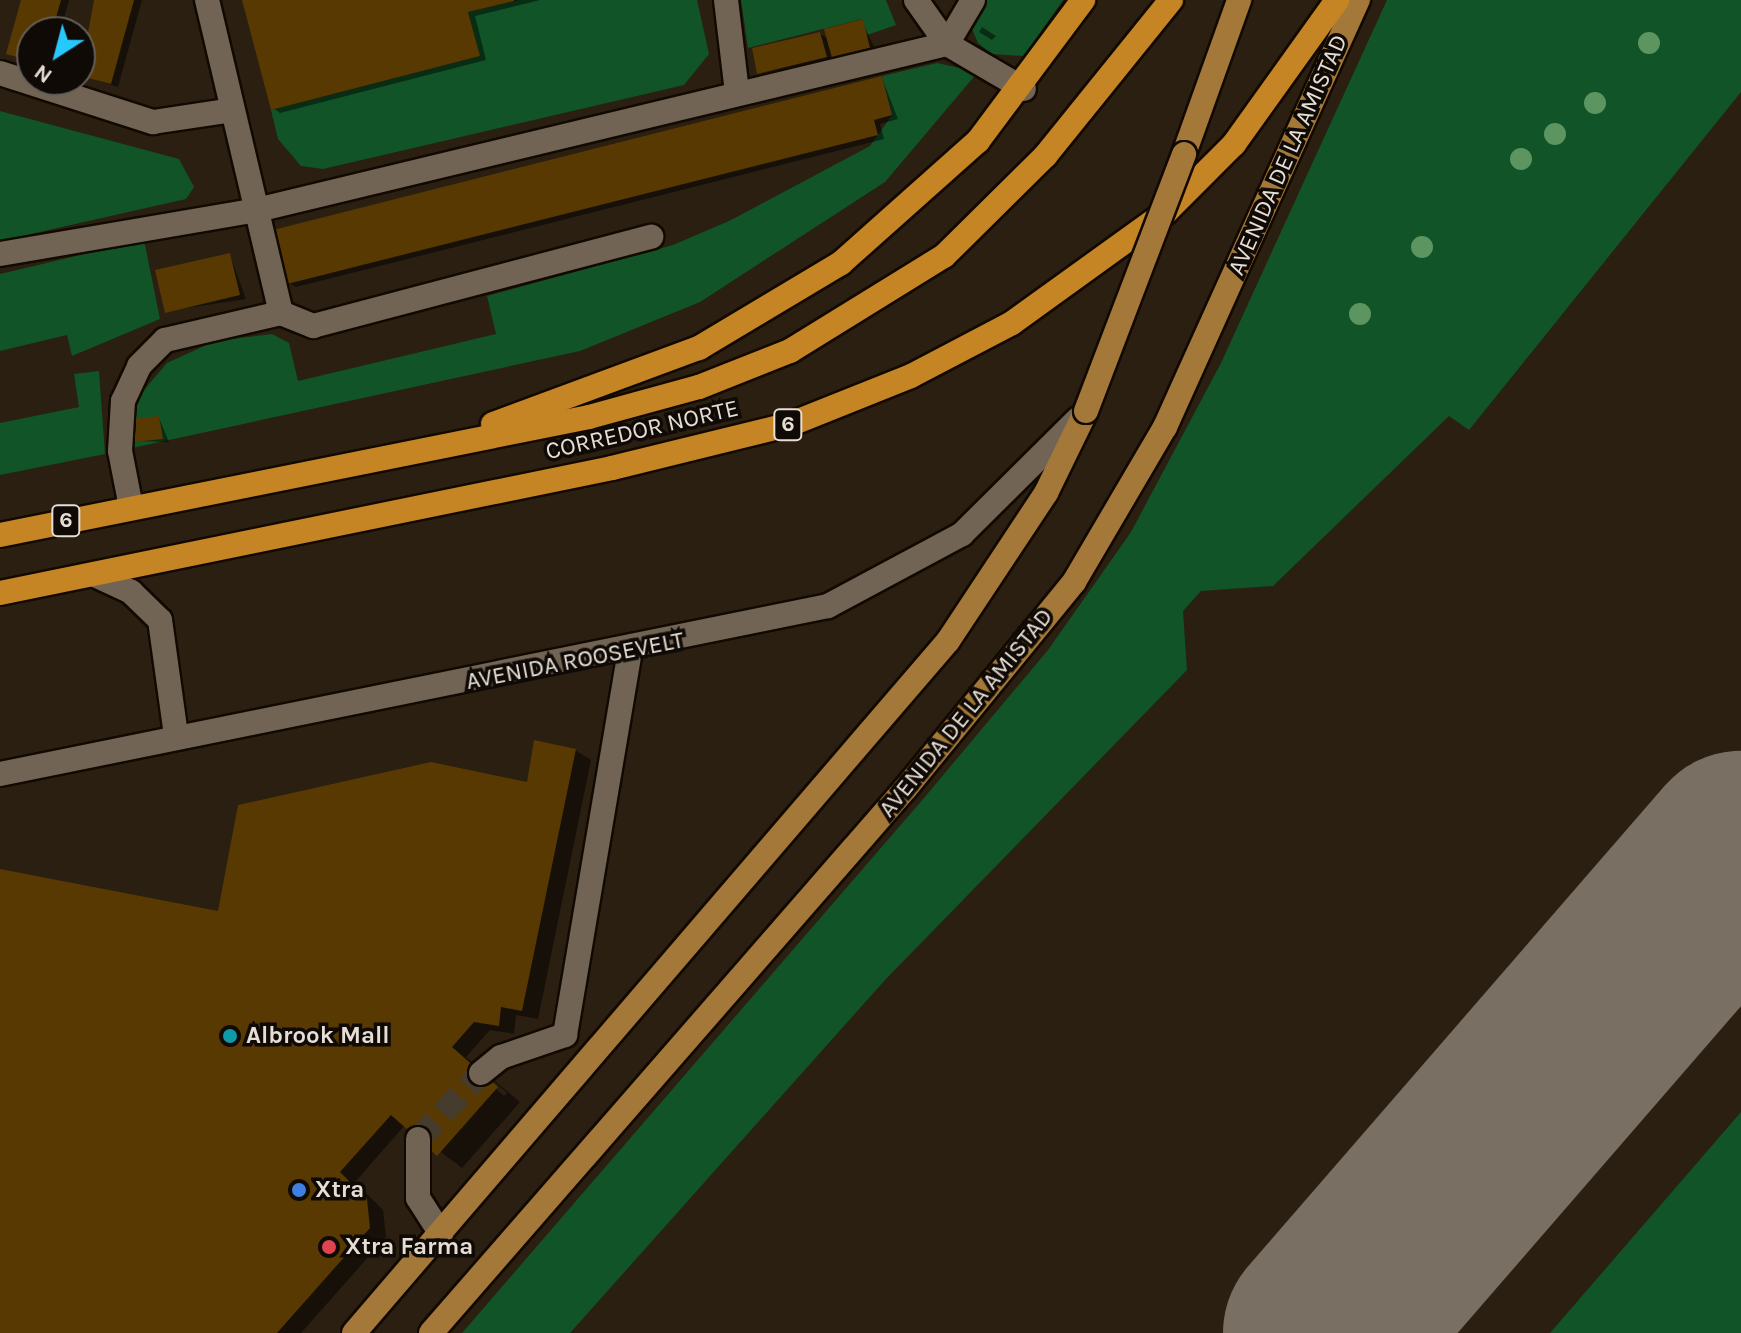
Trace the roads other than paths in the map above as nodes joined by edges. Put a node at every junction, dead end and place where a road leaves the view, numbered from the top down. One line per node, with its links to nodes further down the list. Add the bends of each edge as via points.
1 (207, 0): 14 (lane)
2 (726, 0): 13 (lane)
3 (916, 0): 10 (lane)
4 (973, 0): 10 (lane)
5 (1083, 0): 12 (highway)
6 (1171, 0): 20 (highway, CORREDOR NORTE / 6, via 993,210 893,293 742,372 630,407)
7 (1239, 0): 19 (main road, bridge, via 1148,262)
8 (1337, 0): 23 (highway, CORREDOR NORTE / 6, via 1234,144 1166,212 1012,323 911,376 791,424 627,465)
9 (1358, 0): 34 (main road, AVENIDA DE LA AMISTAD, via 1165,427 1074,582 906,788)
10 (947, 44): 12 (lane); 13 (lane)
11 (0, 73): 14 (lane, via 153,122)
12 (1024, 89): 20 (highway, via 908,210 780,304 655,367)
13 (737, 92): 15 (lane)
14 (232, 110): 15 (lane)
15 (257, 210): 17 (lane); 18 (lane)
16 (651, 237): 18 (lane, via 313,326)
17 (0, 254)
18 (281, 313): 21 (lane, via 165,340 139,366 123,401 120,451)
19 (1086, 411): 25 (lane, AVENIDA ROOSEVELT, via 962,534 828,606); 29 (main road, via 1004,561 872,728)
20 (393, 459): 21 (highway, CORREDOR NORTE / 6)
21 (131, 507): 22 (highway, CORREDOR NORTE / 6)
22 (0, 535)
23 (95, 575): 24 (highway, CORREDOR NORTE / 6); 26 (lane, via 131,592 160,620)
24 (0, 593)
25 (630, 651): 26 (lane, AVENIDA ROOSEVELT); 28 (lane)
26 (176, 735): 27 (lane, AVENIDA ROOSEVELT)
27 (4, 777)
28 (565, 1035): 29 (lane); 30 (lane, via 501,1057)
29 (597, 1055): 32 (main road)
30 (481, 1073)
31 (418, 1139): 32 (lane, via 418,1198)
32 (441, 1234): 33 (main road)
33 (354, 1333)
34 (431, 1333)

